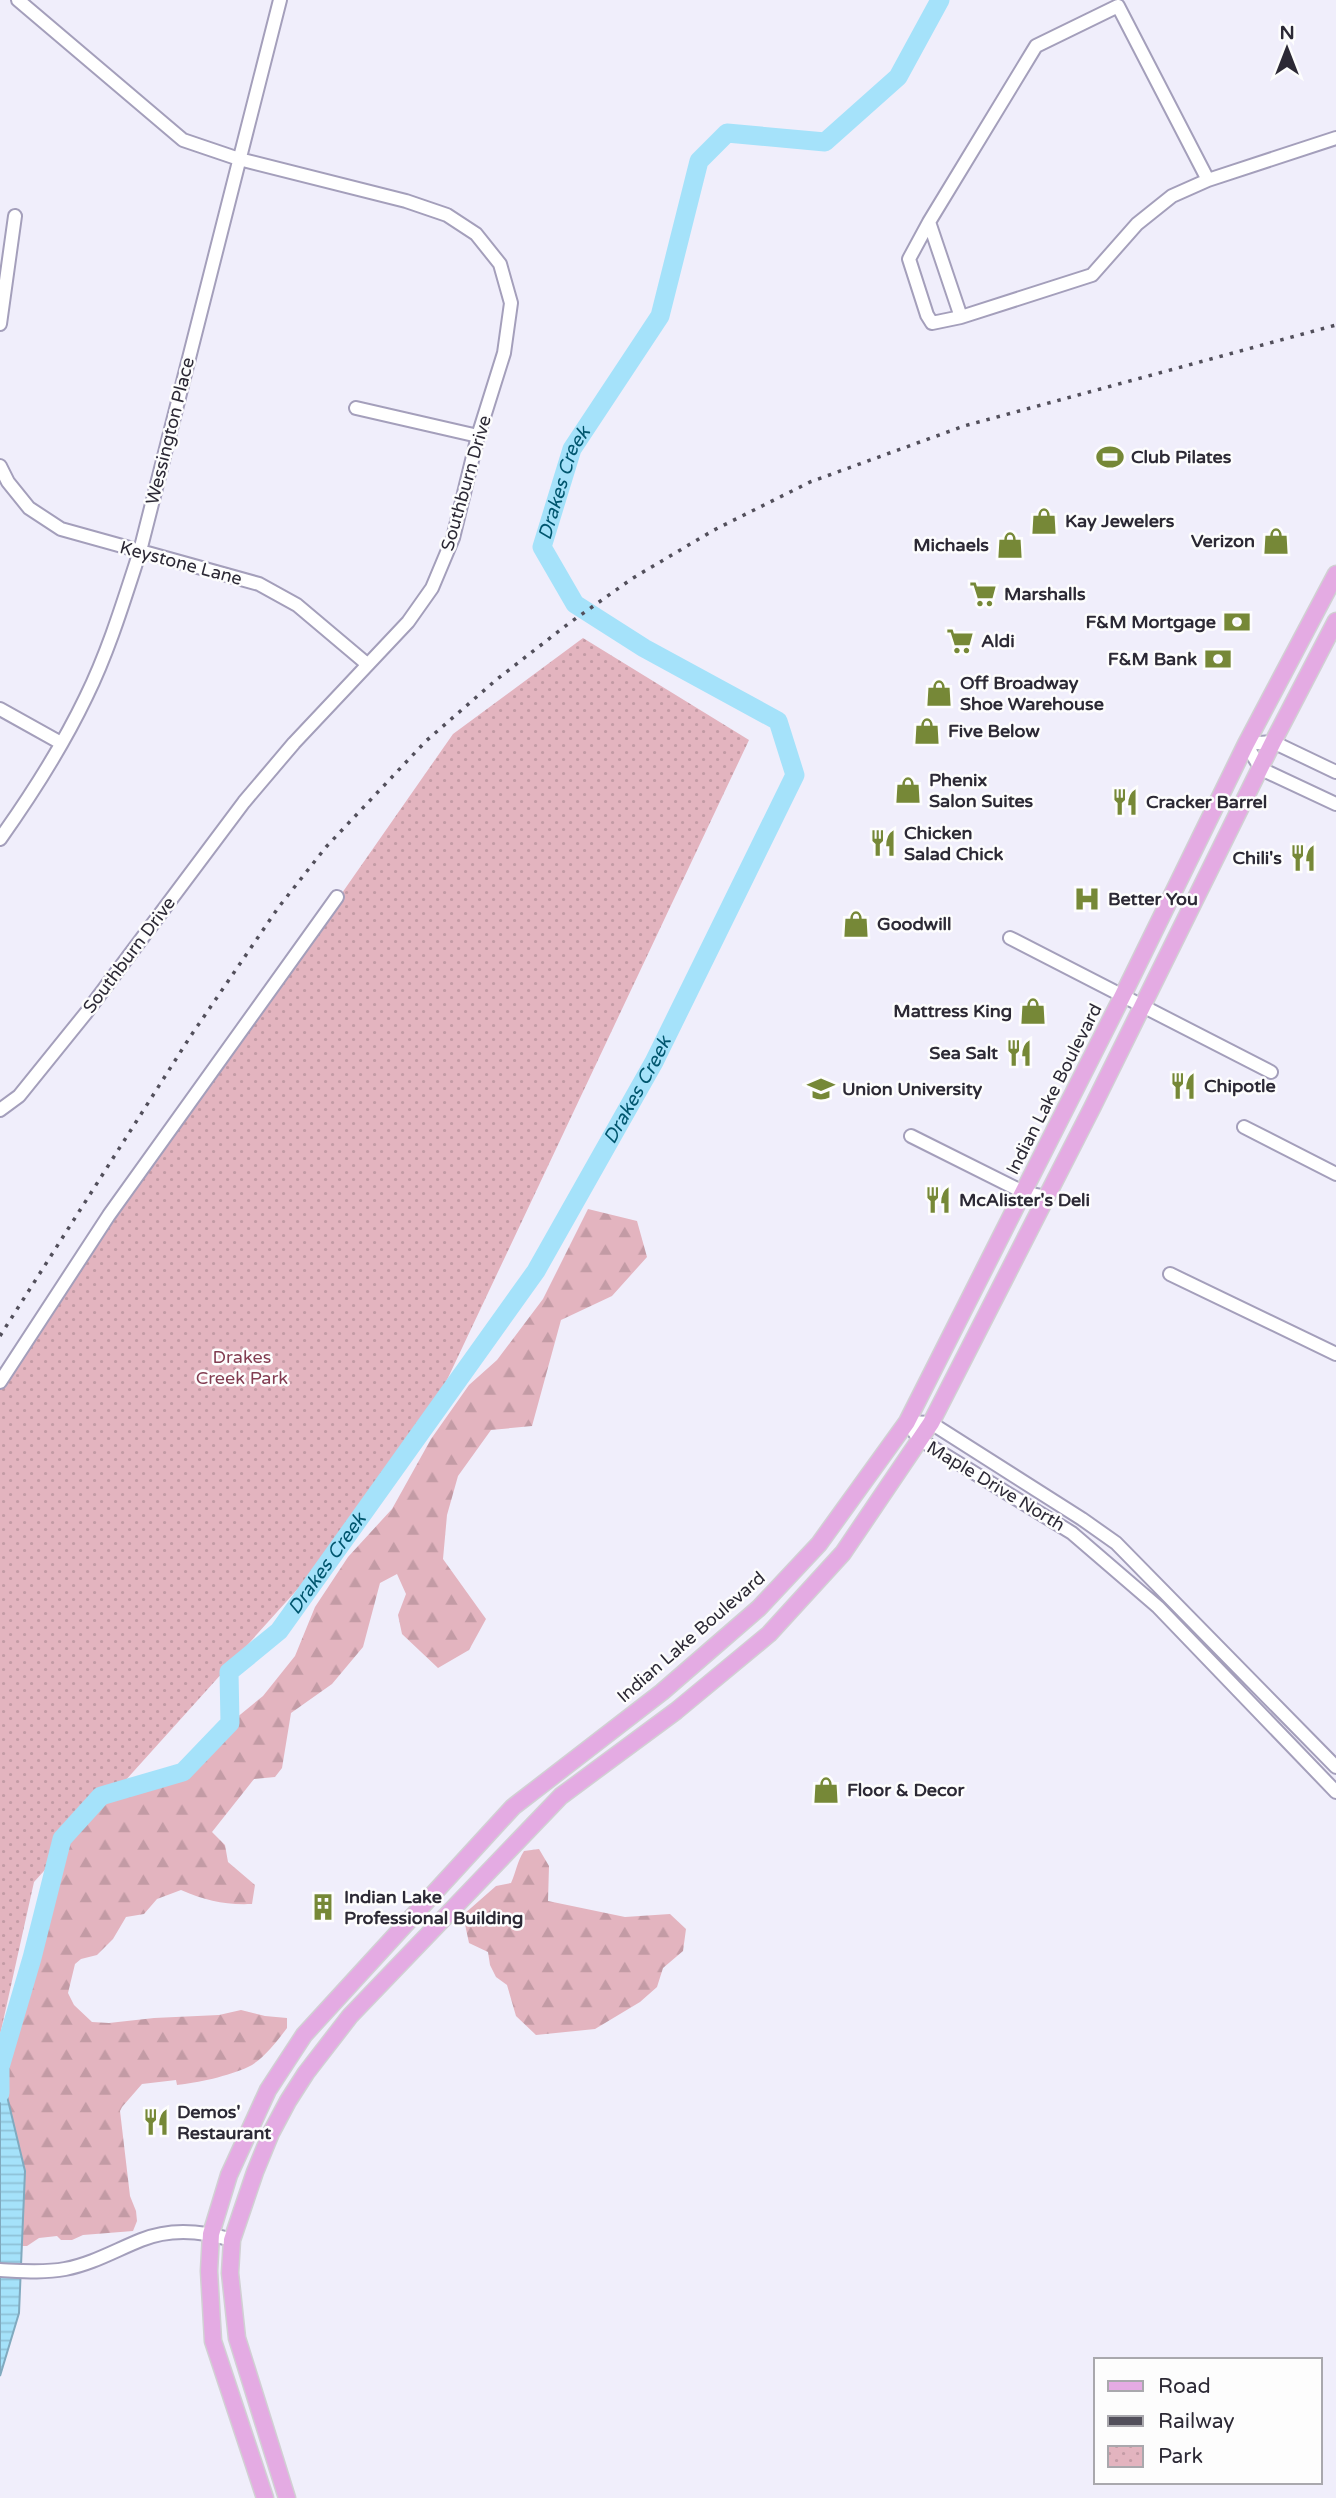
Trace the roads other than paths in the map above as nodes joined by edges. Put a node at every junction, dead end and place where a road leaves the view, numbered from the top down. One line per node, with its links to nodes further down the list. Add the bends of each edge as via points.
1 (18, 0): 4 (street, Southburn Drive, via 183,140)
2 (280, 0): 4 (street, Wessington Place)
3 (1336, 138): 5 (street)
4 (239, 159): 11 (street, Southburn Drive, via 406,201 447,215 476,234 500,264 511,303 504,353); 13 (street, Wessington Place)
5 (1208, 180): 7 (street, via 1118,6 1036,46); 8 (street, via 1172,196 1137,224 1092,275)
6 (15, 216): 9 (street)
7 (929, 222): 8 (street); 8 (street, via 909,259 927,315 932,323)
8 (961, 317)
9 (0, 324)
10 (356, 408): 11 (street)
11 (478, 436): 16 (street, Southburn Drive, via 453,538 432,588 408,622)
12 (0, 466): 13 (street, Keystone Lane, via 29,508 61,529)
13 (140, 551): 16 (street, Keystone Lane, via 259,584 297,606); 19 (street, Wessington Place, via 87,696)
14 (1336, 574): 20 (main road, Indian Lake Boulevard)
15 (1336, 621): 18 (main road)
16 (367, 664): 30 (street, Southburn Drive, via 244,802 86,1013 19,1096)
17 (0, 709): 19 (street)
18 (1273, 742): 20 (street); 21 (main road); 22 (street)
19 (61, 743): 24 (street, Wessington Place)
20 (1246, 744): 21 (street); 27 (main road, Indian Lake Boulevard)
21 (1261, 769): 23 (street); 28 (main road)
22 (1336, 772)
23 (1336, 804)
24 (0, 839)
25 (337, 897): 38 (street, via 113,1210)
26 (1010, 938): 27 (street)
27 (1123, 995): 28 (street); 34 (main road, Indian Lake Boulevard)
28 (1143, 1005): 29 (street); 35 (main road)
29 (1271, 1072)
30 (0, 1110)
31 (1244, 1127): 33 (street)
32 (911, 1136): 34 (street)
33 (1336, 1174)
34 (1023, 1192): 35 (street); 39 (main road, Indian Lake Boulevard)
35 (1046, 1197): 40 (main road)
36 (1170, 1274): 37 (street)
37 (1336, 1354)
38 (0, 1382)
39 (907, 1422): 40 (street, Maple Drive North); 41 (street, Maple Drive North); 50 (main road, Indian Lake Boulevard, via 819,1544 759,1608 662,1692 513,1807)
40 (931, 1423): 41 (main road); 42 (street, Maple Drive North)
41 (919, 1439): 43 (street, Maple Drive North); 51 (main road, via 843,1552 769,1634 561,1796)
42 (1082, 1519): 43 (street); 44 (street, Maple Drive North, via 1116,1543)
43 (1072, 1533): 45 (street, Maple Drive North)
44 (1168, 1598): 45 (street); 46 (street, Maple Drive North)
45 (1158, 1607): 47 (street, Maple Drive North)
46 (1313, 1745): 47 (street); 48 (street, Maple Drive North)
47 (1303, 1757): 49 (street, Maple Drive North)
48 (1336, 1767)
49 (1336, 1792)
50 (405, 1926): 51 (main road); 52 (main road, Indian Lake Boulevard, via 304,2035 268,2090 229,2175)
51 (421, 1941): 53 (main road, via 350,2016 288,2101 255,2172)
52 (211, 2234): 53 (street); 54 (street, via 145,2238 64,2270); 55 (main road, Indian Lake Boulevard, via 213,2341)
53 (232, 2240): 56 (main road, via 230,2273 237,2338)
54 (0, 2270)
55 (265, 2498)
56 (288, 2498)

